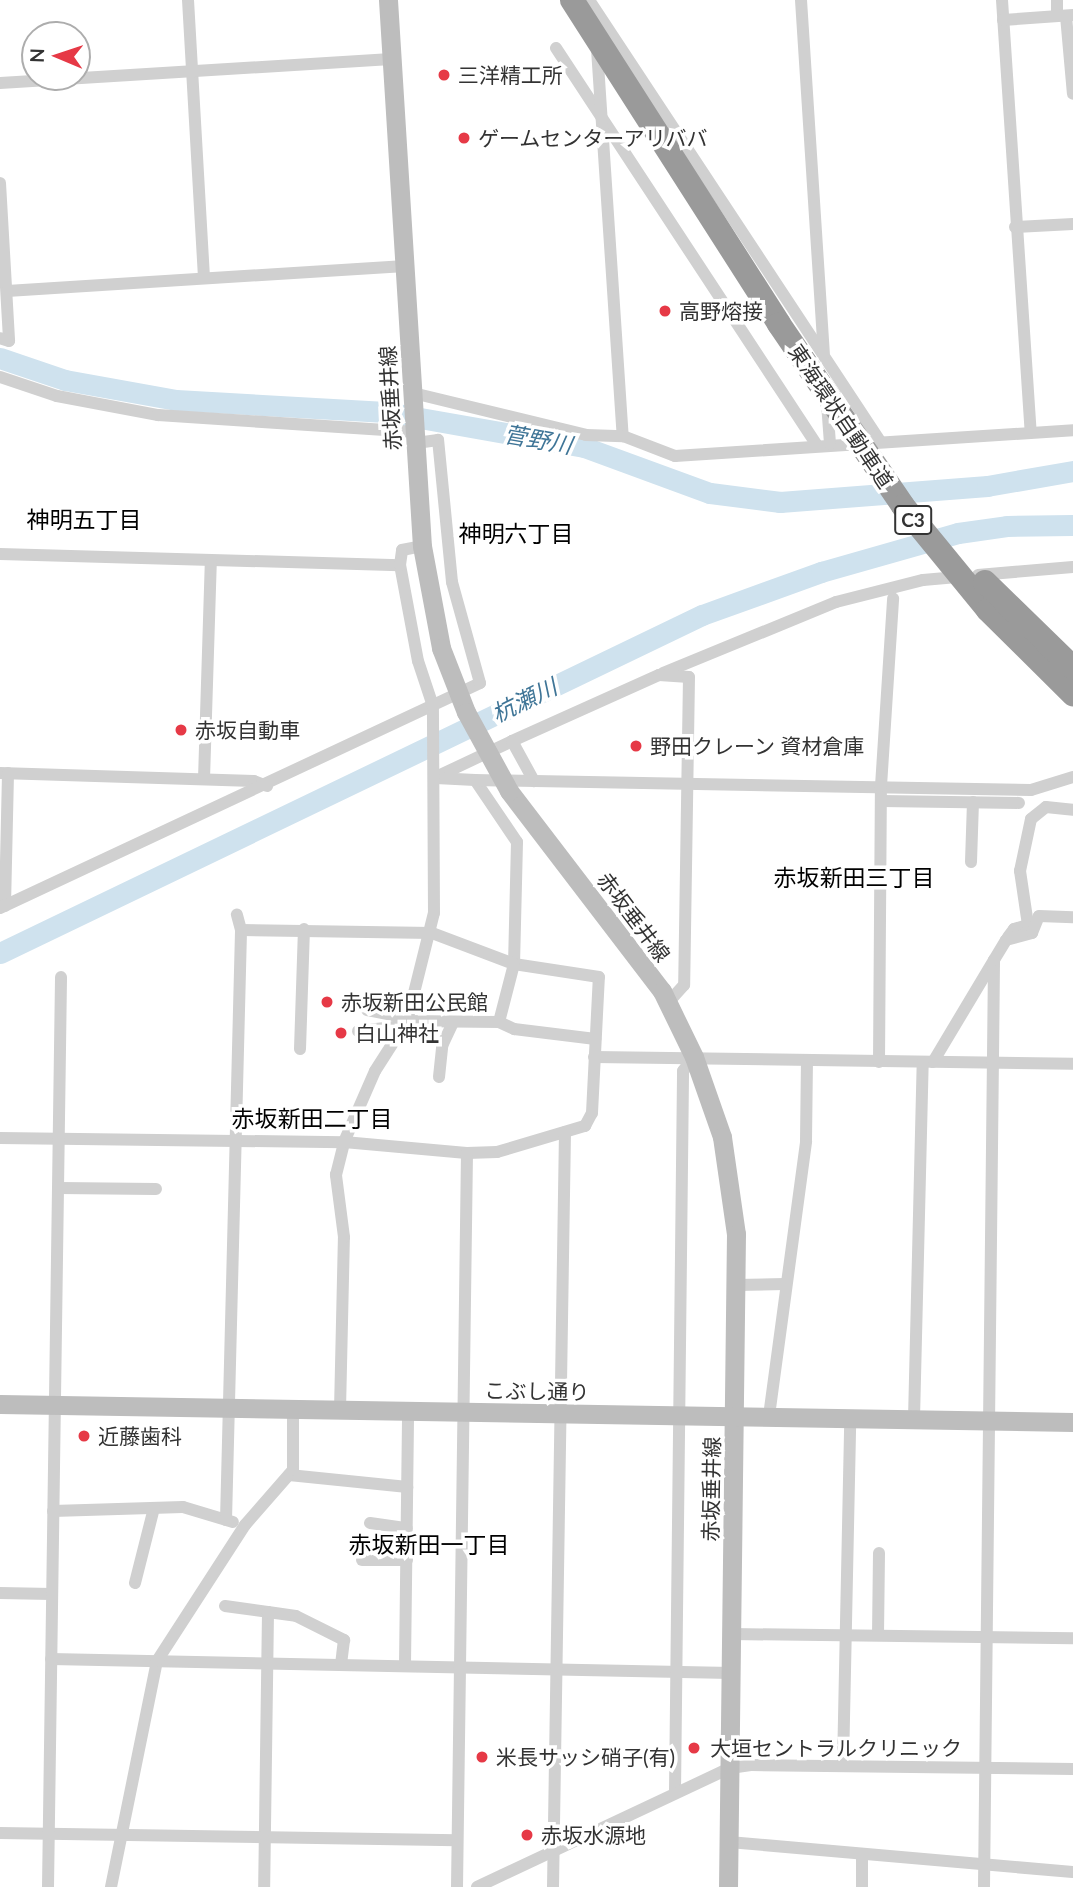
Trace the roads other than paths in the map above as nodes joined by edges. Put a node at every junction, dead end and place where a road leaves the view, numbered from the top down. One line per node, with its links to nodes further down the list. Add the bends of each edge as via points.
1 (188, 0): 11 (street)
2 (388, 0): 10 (main road, 赤坂垂井線)
3 (801, 0): 24 (street)
4 (1002, 0): 8 (street)
5 (1056, 0): 7 (street)
6 (587, 2): 14 (street); 22 (highway, 東海環状自動車道 / C3, bridge); 24 (street)
7 (1065, 16): 8 (street); 13 (street)
8 (1003, 20): 17 (street)
9 (556, 48): 14 (street)
10 (391, 59): 11 (street); 19 (main road, 赤坂垂井線)
11 (193, 73): 12 (street); 20 (street)
12 (0, 83)
13 (1073, 94)
14 (603, 124): 29 (street); 32 (street)
15 (0, 183): 18 (street)
16 (1073, 224): 17 (street)
17 (1015, 227): 28 (street)
18 (2, 255): 21 (street)
19 (405, 266): 20 (street); 26 (main road, 赤坂垂井線)
20 (204, 278): 21 (street)
21 (7, 291): 23 (street, via 9,341)
22 (779, 324): 39 (highway, 東海環状自動車道 / C3, bridge, via 912,501 990,588); 41 (highway, 東海環状自動車道 / C3, bridge, via 945,562)
23 (0, 338)
24 (824, 356): 31 (street); 32 (street)
25 (0, 377): 30 (street, via 57,396 158,415)
26 (413, 396): 29 (street, via 586,435); 30 (main road, 赤坂垂井線)
27 (1073, 429): 28 (street)
28 (1031, 432): 31 (street)
29 (623, 436): 32 (street, via 675,456)
30 (415, 437): 33 (main road, 赤坂垂井線); 42 (street, via 438,440 452,582 480,683)
31 (880, 441): 32 (street)
32 (824, 445)
33 (422, 546): 36 (street, via 402,550); 69 (main road, 赤坂垂井線, bridge, via 442,648 470,722 509,791 621,933)
34 (0, 554): 35 (street)
35 (211, 561): 36 (street); 47 (street)
36 (400, 565): 42 (street)
37 (1073, 567): 40 (street, via 923,580 849,599)
38 (893, 598): 52 (street)
39 (1073, 668)
40 (659, 675): 43 (street); 50 (street, via 689,677)
41 (1073, 694)
42 (433, 711): 45 (street); 51 (street)
43 (512, 741): 45 (street); 49 (street)
44 (4, 773): 47 (street); 57 (street)
45 (436, 773): 48 (street); 64 (street)
46 (1073, 777): 52 (street, via 1031,790)
47 (204, 779): 51 (street, via 254,781)
48 (475, 780): 49 (street); 67 (street, via 517,842)
49 (534, 781): 50 (street)
50 (685, 783): 52 (street); 69 (street, via 684,985)
51 (267, 786): 59 (street)
52 (881, 786): 53 (street)
53 (882, 801): 54 (street); 80 (street)
54 (973, 802): 55 (street); 58 (street)
55 (1018, 803)
56 (1073, 810): 65 (street, via 1046,807 1031,819 1020,871 1028,925 1014,929)
57 (2, 844): 59 (street)
58 (971, 862)
59 (2, 907)
60 (237, 915): 63 (street)
61 (1073, 917): 65 (street, via 1039,916 1032,933)
62 (304, 929): 63 (street); 64 (street); 76 (street)
63 (241, 930): 88 (street)
64 (432, 933): 67 (street); 71 (street)
65 (1006, 940): 66 (street)
66 (994, 960): 81 (street); 82 (street)
67 (514, 964): 73 (street); 75 (street, via 598,977)
68 (61, 977): 87 (street)
69 (668, 1003): 78 (main road, 赤坂垂井線)
70 (367, 1010): 71 (street)
71 (406, 1022): 72 (street); 74 (street); 89 (street, via 375,1071)
72 (453, 1022): 73 (street); 84 (street, via 442,1046)
73 (499, 1022): 75 (street, via 514,1029)
74 (358, 1031)
75 (595, 1039): 77 (street)
76 (300, 1049)
77 (594, 1057): 78 (street); 85 (street, via 592,1113 585,1126)
78 (694, 1057): 79 (street); 94 (main road, 赤坂垂井線, via 722,1137 736,1234); 103 (street, via 683,1072)
79 (807, 1060): 80 (street); 93 (street, via 806,1141)
80 (879, 1062): 81 (street)
81 (928, 1062): 82 (street); 107 (street)
82 (995, 1062): 83 (street); 108 (street)
83 (1073, 1064)
84 (439, 1077)
85 (565, 1132): 90 (street, via 497,1152); 102 (street)
86 (0, 1138): 87 (street)
87 (61, 1140): 88 (street); 91 (street)
88 (234, 1140): 89 (street); 97 (street)
89 (344, 1142): 90 (street); 99 (street, via 336,1175 344,1237)
90 (467, 1153): 101 (street)
91 (60, 1188): 92 (street); 96 (street)
92 (156, 1189)
93 (785, 1284): 94 (street); 105 (street)
94 (736, 1285): 104 (main road, 赤坂垂井線)
95 (0, 1404): 96 (main road, こぶし通り)
96 (55, 1405): 97 (main road, こぶし通り); 113 (street)
97 (229, 1408): 98 (main road, こぶし通り); 114 (street)
98 (293, 1410): 99 (main road, こぶし通り); 110 (street, via 293,1470)
99 (340, 1410): 100 (main road, こぶし通り)
100 (408, 1413): 101 (main road, こぶし通り); 111 (street)
101 (464, 1413): 102 (main road, こぶし通り); 136 (street)
102 (561, 1414): 103 (main road, こぶし通り); 137 (street)
103 (677, 1416): 104 (main road, こぶし通り); 138 (street)
104 (735, 1416): 105 (main road, こぶし通り); 126 (main road, 赤坂垂井線)
105 (769, 1416): 106 (main road, こぶし通り)
106 (849, 1418): 107 (main road, こぶし通り); 127 (street)
107 (914, 1419): 108 (main road, こぶし通り)
108 (991, 1421): 109 (main road, こぶし通り); 129 (street)
109 (1073, 1422)
110 (289, 1475): 111 (street); 116 (street)
111 (407, 1488): 117 (street)
112 (154, 1508): 113 (street); 114 (street, via 183,1507); 121 (street)
113 (53, 1511): 123 (street)
114 (226, 1520): 116 (street)
115 (370, 1523): 117 (street)
116 (245, 1525): 132 (street)
117 (407, 1528): 120 (street)
118 (880, 1553): 128 (street)
119 (362, 1560): 120 (street)
120 (407, 1560): 135 (street)
121 (135, 1583)
122 (0, 1593): 123 (street)
123 (52, 1594): 131 (street)
124 (225, 1606): 125 (street)
125 (268, 1612): 133 (street); 134 (street, via 296,1616 344,1640)
126 (732, 1634): 127 (street); 139 (main road, 赤坂垂井線)
127 (845, 1634): 128 (street); 140 (street)
128 (878, 1635): 129 (street)
129 (986, 1638): 130 (street); 142 (street)
130 (1073, 1639)
131 (51, 1659): 132 (street); 147 (street)
132 (157, 1661): 133 (street); 146 (street)
133 (268, 1663): 134 (street); 148 (street)
134 (341, 1664): 135 (street)
135 (405, 1665): 136 (street)
136 (459, 1666): 137 (street); 149 (street)
137 (556, 1668): 138 (street); 151 (street)
138 (673, 1671): 139 (street); 144 (street)
139 (731, 1673): 141 (main road, 赤坂垂井線)
140 (843, 1766): 141 (street); 142 (street)
141 (730, 1768): 144 (street); 150 (main road, 赤坂垂井線)
142 (985, 1768): 143 (street); 153 (street)
143 (1073, 1769)
144 (675, 1793): 151 (street)
145 (0, 1833): 147 (street)
146 (120, 1834): 147 (street); 148 (street); 156 (street)
147 (49, 1835): 155 (street)
148 (265, 1836): 149 (street); 157 (street)
149 (457, 1840): 158 (street)
150 (729, 1842): 152 (street); 161 (main road, 赤坂垂井線)
151 (554, 1851): 159 (street); 160 (street)
152 (862, 1854): 153 (street); 162 (street)
153 (984, 1864): 154 (street); 163 (street)
154 (1073, 1872)
155 (48, 1887)
156 (111, 1887)
157 (264, 1887)
158 (457, 1887)
159 (477, 1887)
160 (554, 1887)
161 (728, 1887)
162 (862, 1887)
163 (984, 1887)

